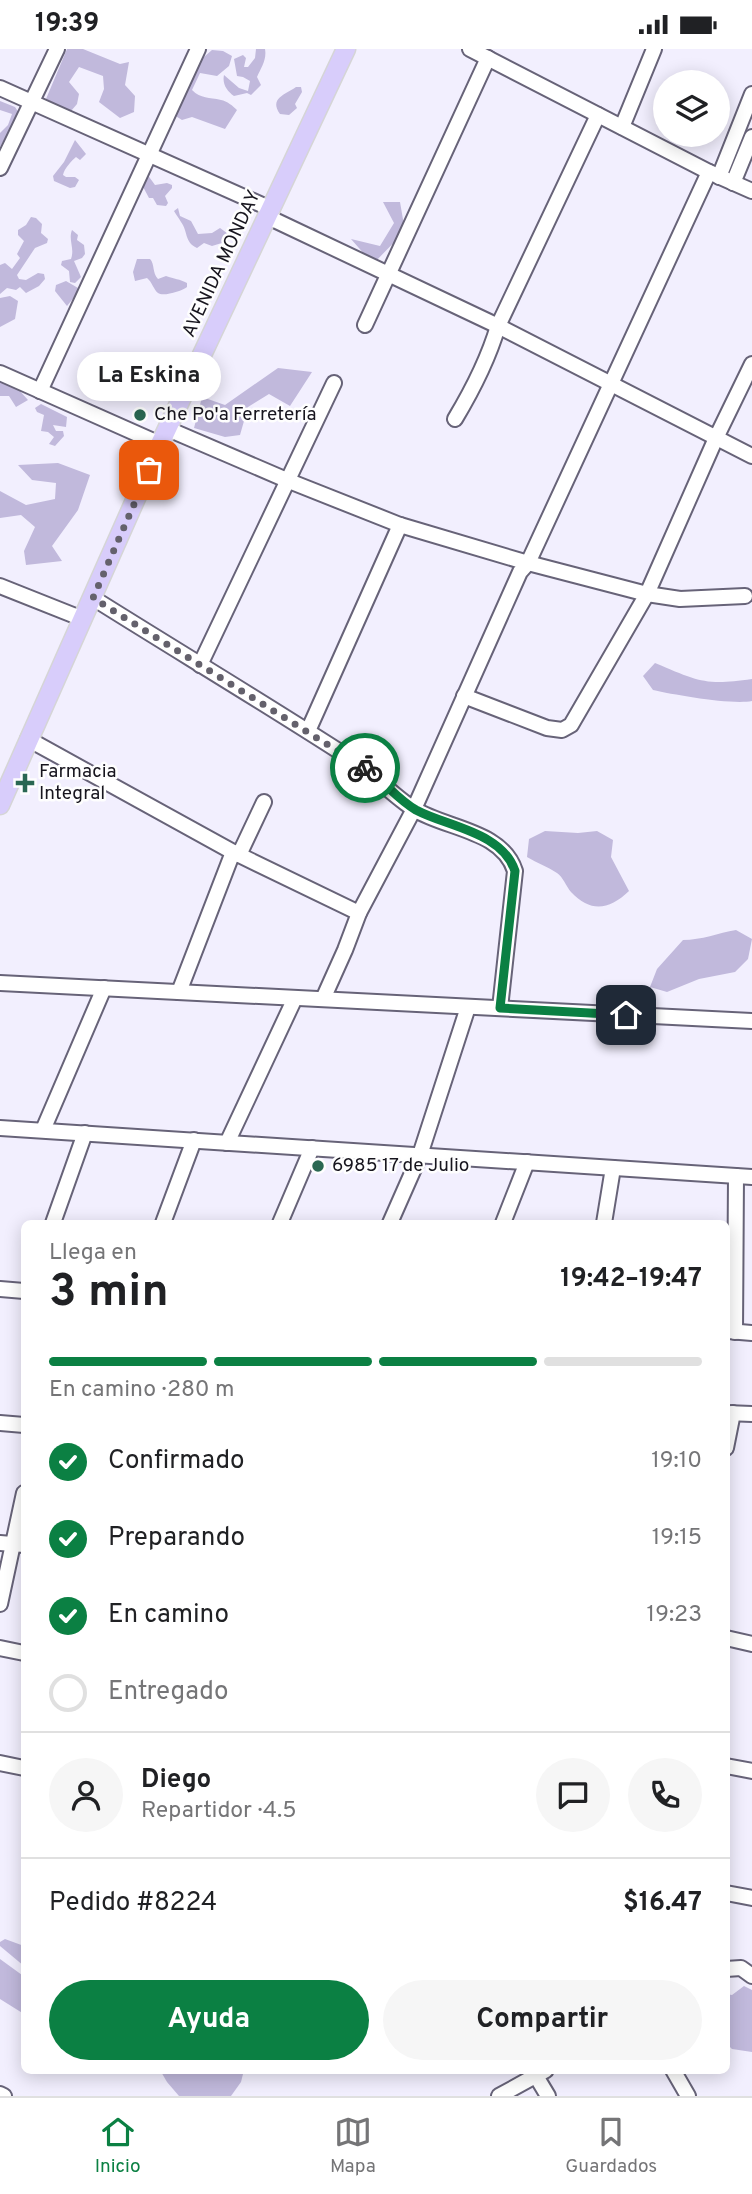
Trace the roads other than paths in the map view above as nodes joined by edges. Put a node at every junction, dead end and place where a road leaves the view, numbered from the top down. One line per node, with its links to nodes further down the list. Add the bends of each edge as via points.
1 (57, 49): 9 (street)
2 (198, 49): 13 (street)
3 (346, 49): 17 (main road, AVENIDA MONDAY)
4 (470, 49): 6 (street)
5 (654, 49): 11 (street)
6 (488, 58): 10 (street); 18 (street)
7 (0, 88): 9 (street)
8 (752, 94): 15 (street)
9 (32, 101): 13 (street); 14 (street)
10 (598, 115): 11 (street); 20 (street)
11 (622, 127): 15 (street)
12 (752, 137): 15 (street)
13 (150, 156): 17 (street); 25 (street)
14 (0, 168)
15 (720, 177): 16 (street); 24 (street)
16 (752, 191)
17 (269, 213): 18 (street); 27 (main road, AVENIDA MONDAY)
18 (388, 273): 19 (street); 20 (street)
19 (365, 325)
20 (498, 326): 24 (street); 26 (street, via 478,382)
21 (752, 364): 28 (street)
22 (0, 373): 25 (street)
23 (334, 383): 30 (street)
24 (611, 383): 28 (street); 32 (street)
25 (40, 391): 27 (street)
26 (455, 419)
27 (164, 437): 30 (street); 36 (main road, AVENIDA MONDAY)
28 (716, 438): 29 (street); 34 (street)
29 (752, 456)
30 (289, 481): 31 (street); 38 (street)
31 (400, 525): 32 (street); 40 (street)
32 (527, 563): 34 (street); 39 (street)
33 (0, 586): 37 (street)
34 (647, 594): 35 (street, via 680,599); 39 (street, via 571,725 562,730 547,728)
35 (745, 596)
36 (93, 598): 37 (main road, AVENIDA MONDAY); 38 (street)
37 (83, 619): 41 (main road, AVENIDA MONDAY)
38 (200, 665): 40 (street)
39 (464, 696): 45 (street)
40 (308, 731): 45 (street, via 373,773)
41 (28, 739): 42 (main road, AVENIDA MONDAY); 46 (street)
42 (7, 772): 44 (main road, AVENIDA MONDAY)
43 (264, 802): 46 (street)
44 (0, 805)
45 (414, 809): 47 (street); 54 (street, via 494,843 511,858 515,871)
46 (236, 854): 47 (street); 50 (street)
47 (359, 913): 52 (street)
48 (0, 983): 49 (street)
49 (104, 988): 50 (street); 57 (street)
50 (179, 992): 51 (street)
51 (295, 998): 52 (street); 60 (street)
52 (323, 999): 53 (street)
53 (468, 1007): 54 (street); 62 (street)
54 (500, 1008): 55 (street)
55 (752, 1021)
56 (0, 1128): 57 (street)
57 (43, 1131): 58 (street)
58 (85, 1133): 59 (street); 67 (street)
59 (194, 1140): 60 (street); 68 (street)
60 (227, 1143): 61 (street)
61 (312, 1148): 62 (street); 69 (street)
62 (420, 1155): 63 (street); 70 (street)
63 (527, 1162): 64 (street); 71 (street)
64 (613, 1168): 65 (street); 72 (street)
65 (736, 1176): 66 (street); 75 (street)
66 (752, 1177)
67 (54, 1220)
68 (164, 1220)
69 (281, 1220)
70 (391, 1220)
71 (504, 1220)
72 (604, 1220)
73 (0, 1289): 74 (street)
74 (21, 1291)
75 (730, 1331): 76 (street)
76 (752, 1333)
77 (730, 1413): 78 (street)
78 (752, 1415)
79 (0, 1423): 80 (street)
80 (21, 1425)
81 (21, 1507): 82 (street)
82 (13, 1544): 83 (street)
83 (0, 1604)
84 (730, 1639): 85 (street)
85 (752, 1644)
86 (0, 1648): 87 (street)
87 (21, 1652)
88 (0, 1763): 89 (street)
89 (21, 1767)
90 (730, 1767): 91 (street)
91 (752, 1771)
92 (730, 1894): 93 (street)
93 (752, 1898)
94 (730, 1969): 95 (street, via 741,1968)
95 (752, 1976)
96 (539, 2074): 99 (street)
97 (541, 2074): 100 (street)
98 (675, 2074): 101 (street)
99 (499, 2096)
100 (548, 2096)
101 (688, 2096)

